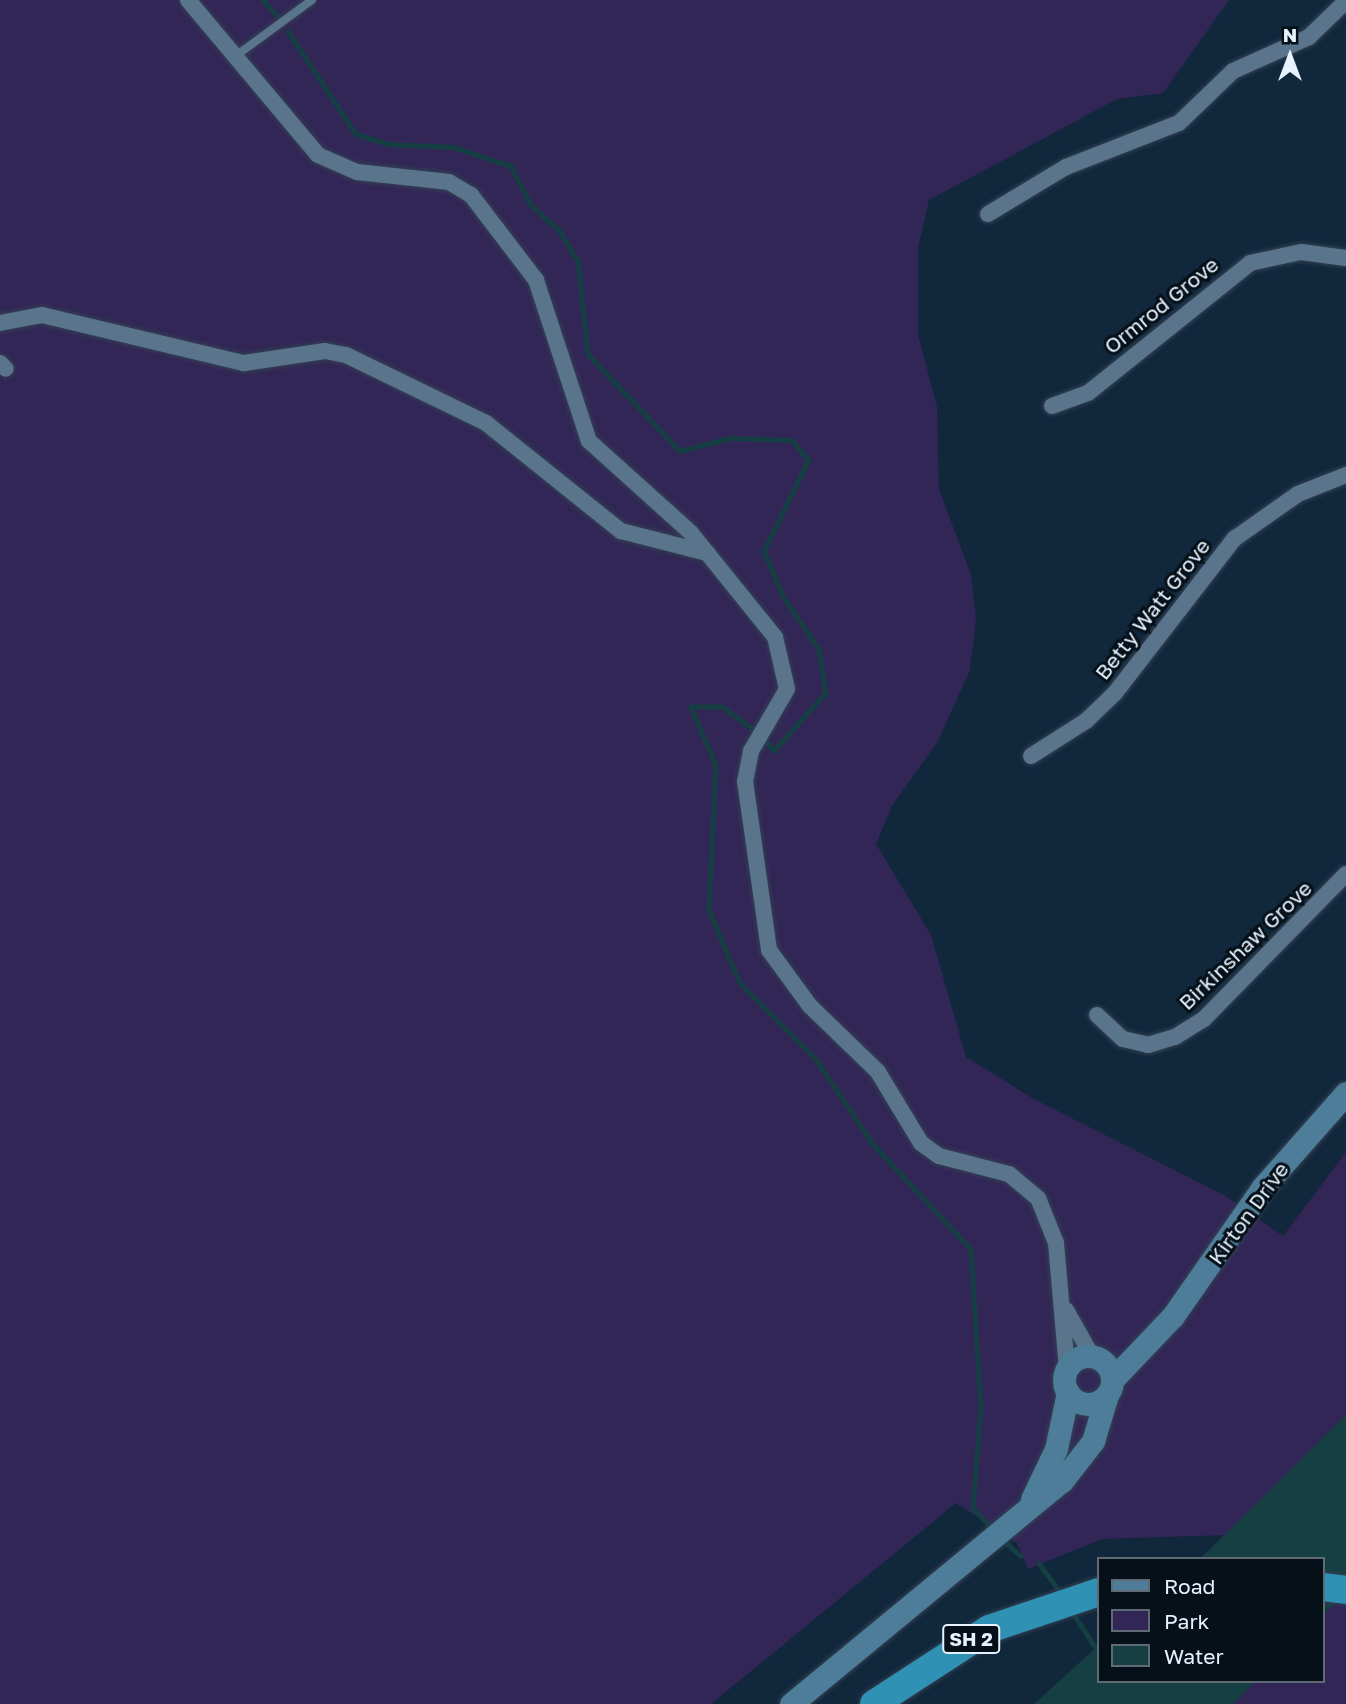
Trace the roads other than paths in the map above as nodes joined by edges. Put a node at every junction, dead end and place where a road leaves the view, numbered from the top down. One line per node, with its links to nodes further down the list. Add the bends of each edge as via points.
1 (188, 0): 4 (street)
2 (312, 0): 4 (lane)
3 (1346, 1): 5 (street, via 1309,37 1233,71 1179,123 1066,167)
4 (237, 55): 10 (street, via 308,146 330,162 357,172 449,182 471,195 536,280 589,441)
5 (988, 214)
6 (1346, 258): 8 (street, Ormrod Grove, via 1301,253 1250,263 1088,393)
7 (0, 323): 10 (street, via 42,315 244,363 315,351 345,355 486,423 621,531)
8 (1052, 406)
9 (1346, 475): 11 (street, Betty Watt Grove, via 1298,494 1234,539 1115,693 1086,721)
10 (707, 553): 15 (street, via 784,655 786,697 753,747 745,781 773,959 810,1006 878,1072 930,1152 1009,1174 1038,1198 1050,1219)
11 (1031, 756)
12 (1346, 874): 13 (street, Birkinshaw Grove, via 1204,1019 1175,1037 1148,1045 1123,1040)
13 (1097, 1015)
14 (1346, 1093): 16 (street, Kirton Drive, via 1263,1187)
15 (1064, 1304): 17 (street); 18 (street)
16 (1154, 1336): 17 (street); 19 (street, Kirton Drive)
17 (1095, 1357): 18 (street); 19 (street)
18 (1067, 1369): 20 (street)
19 (1110, 1387): 20 (street, via 1087,1404); 21 (street, via 1084,1456)
20 (1068, 1392): 21 (street, via 1056,1450)
21 (1021, 1513): 25 (street)
22 (1325, 1587): 23 (highway)
23 (1346, 1590)
24 (1098, 1592): 26 (highway, SH 2, via 1020,1617 957,1646)
25 (791, 1704)
26 (874, 1704)

